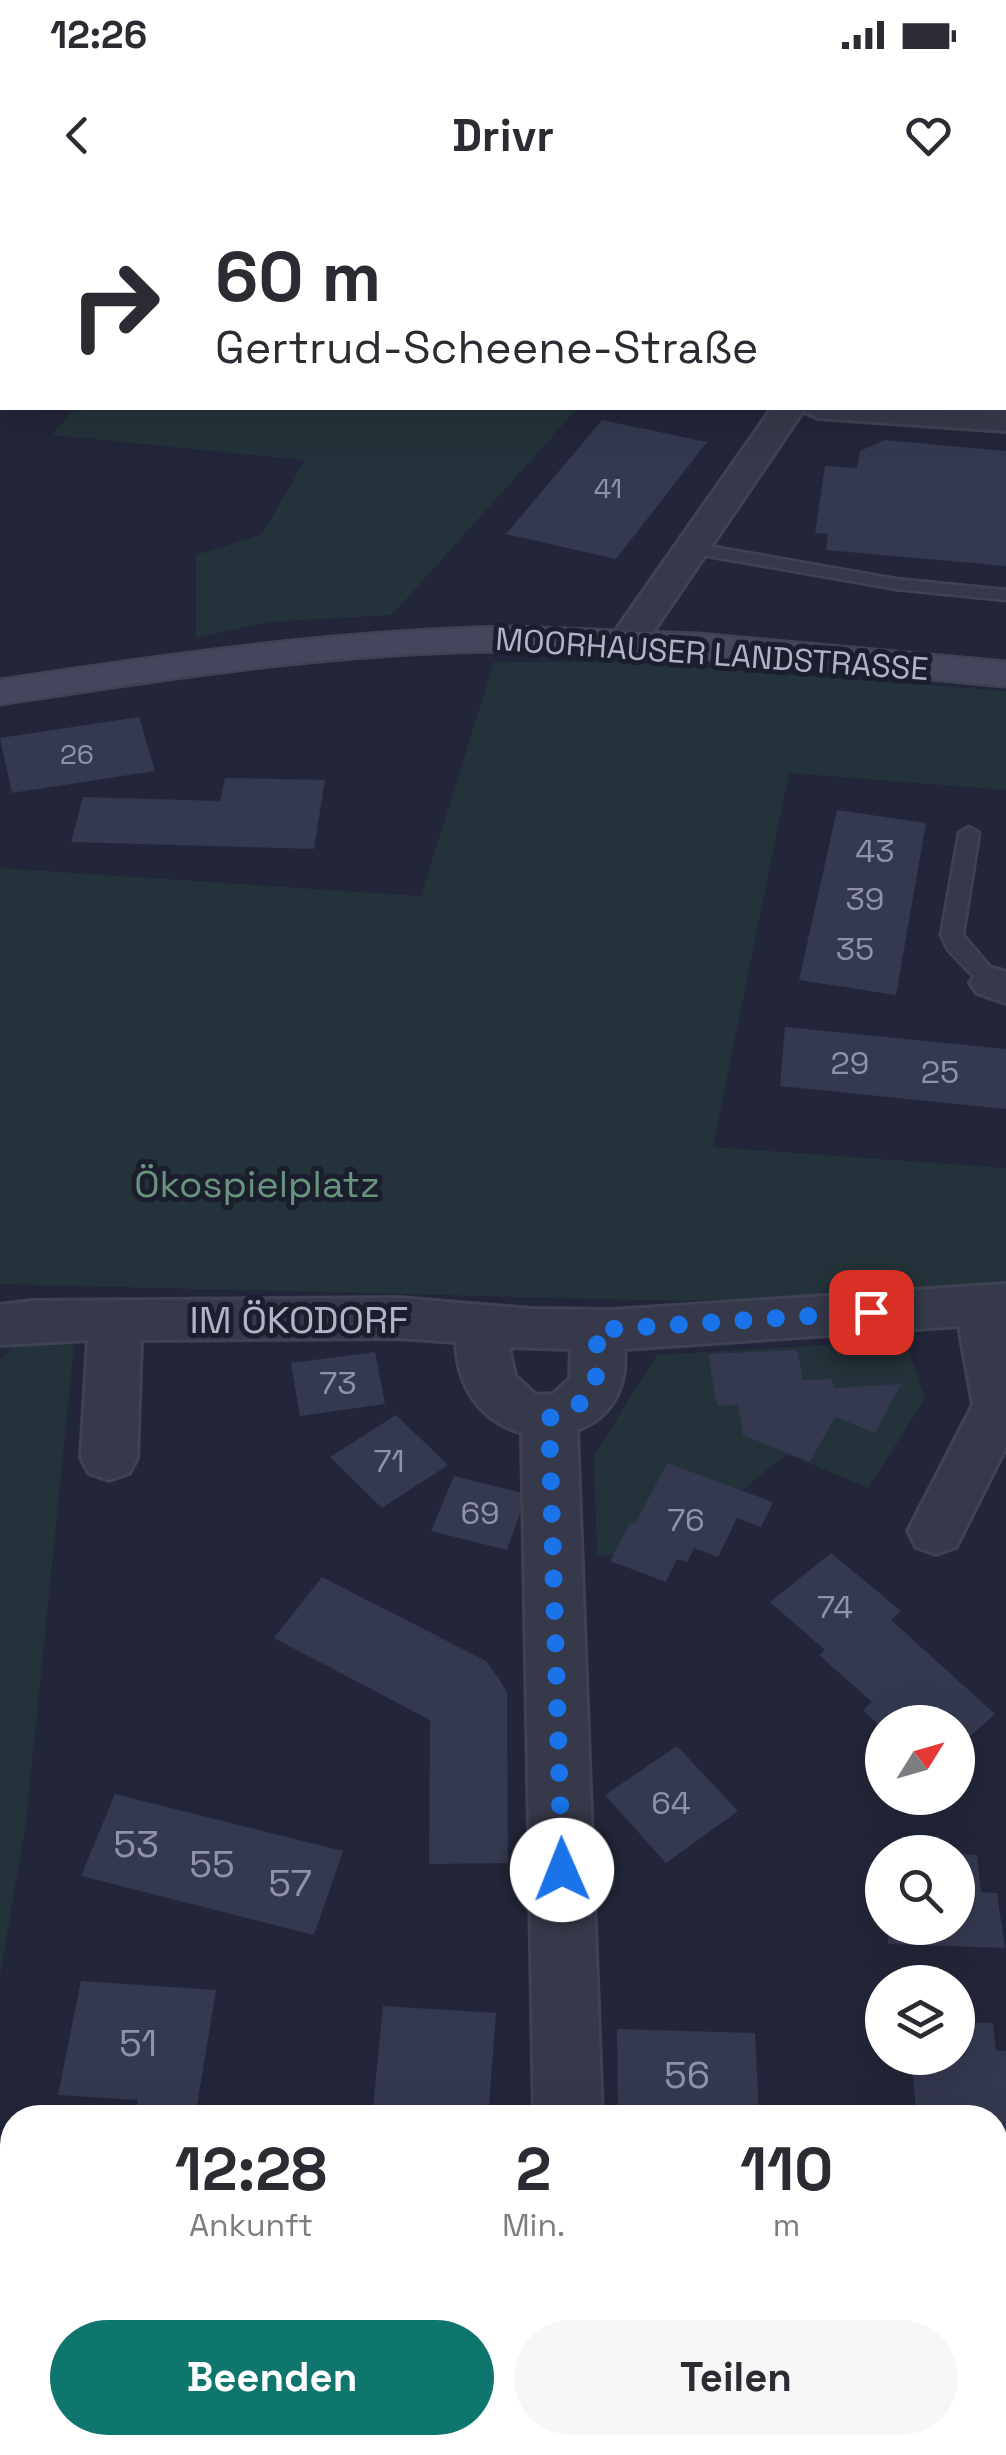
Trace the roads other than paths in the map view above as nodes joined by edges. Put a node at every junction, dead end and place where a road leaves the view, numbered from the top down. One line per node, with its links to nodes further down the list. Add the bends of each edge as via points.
1 (787, 410): 4 (street)
2 (847, 410): 3 (street)
3 (1006, 421)
4 (690, 548): 5 (lane, via 896,584); 6 (street)
5 (1006, 594)
6 (626, 643): 7 (street, MOORHAUSER LANDSTRASSE); 8 (street, MOORHAUSER LANDSTRASSE, via 407,642 151,668)
7 (1006, 674)
8 (0, 692)
9 (969, 833): 10 (lane, via 952,935)
10 (999, 986)
11 (994, 1303): 15 (street, IM ÖKODORF); 18 (street, via 1000,1405)
12 (115, 1320): 13 (street, IM ÖKODORF); 14 (street, IM ÖKODORF, via 399,1318); 17 (street)
13 (0, 1325)
14 (482, 1325): 15 (street, IM ÖKODORF); 16 (street, via 486,1374 498,1394 512,1410)
15 (596, 1330): 16 (street, via 595,1384 583,1402)
16 (549, 1418): 19 (street)
17 (109, 1458)
18 (936, 1531)
19 (568, 2105)

